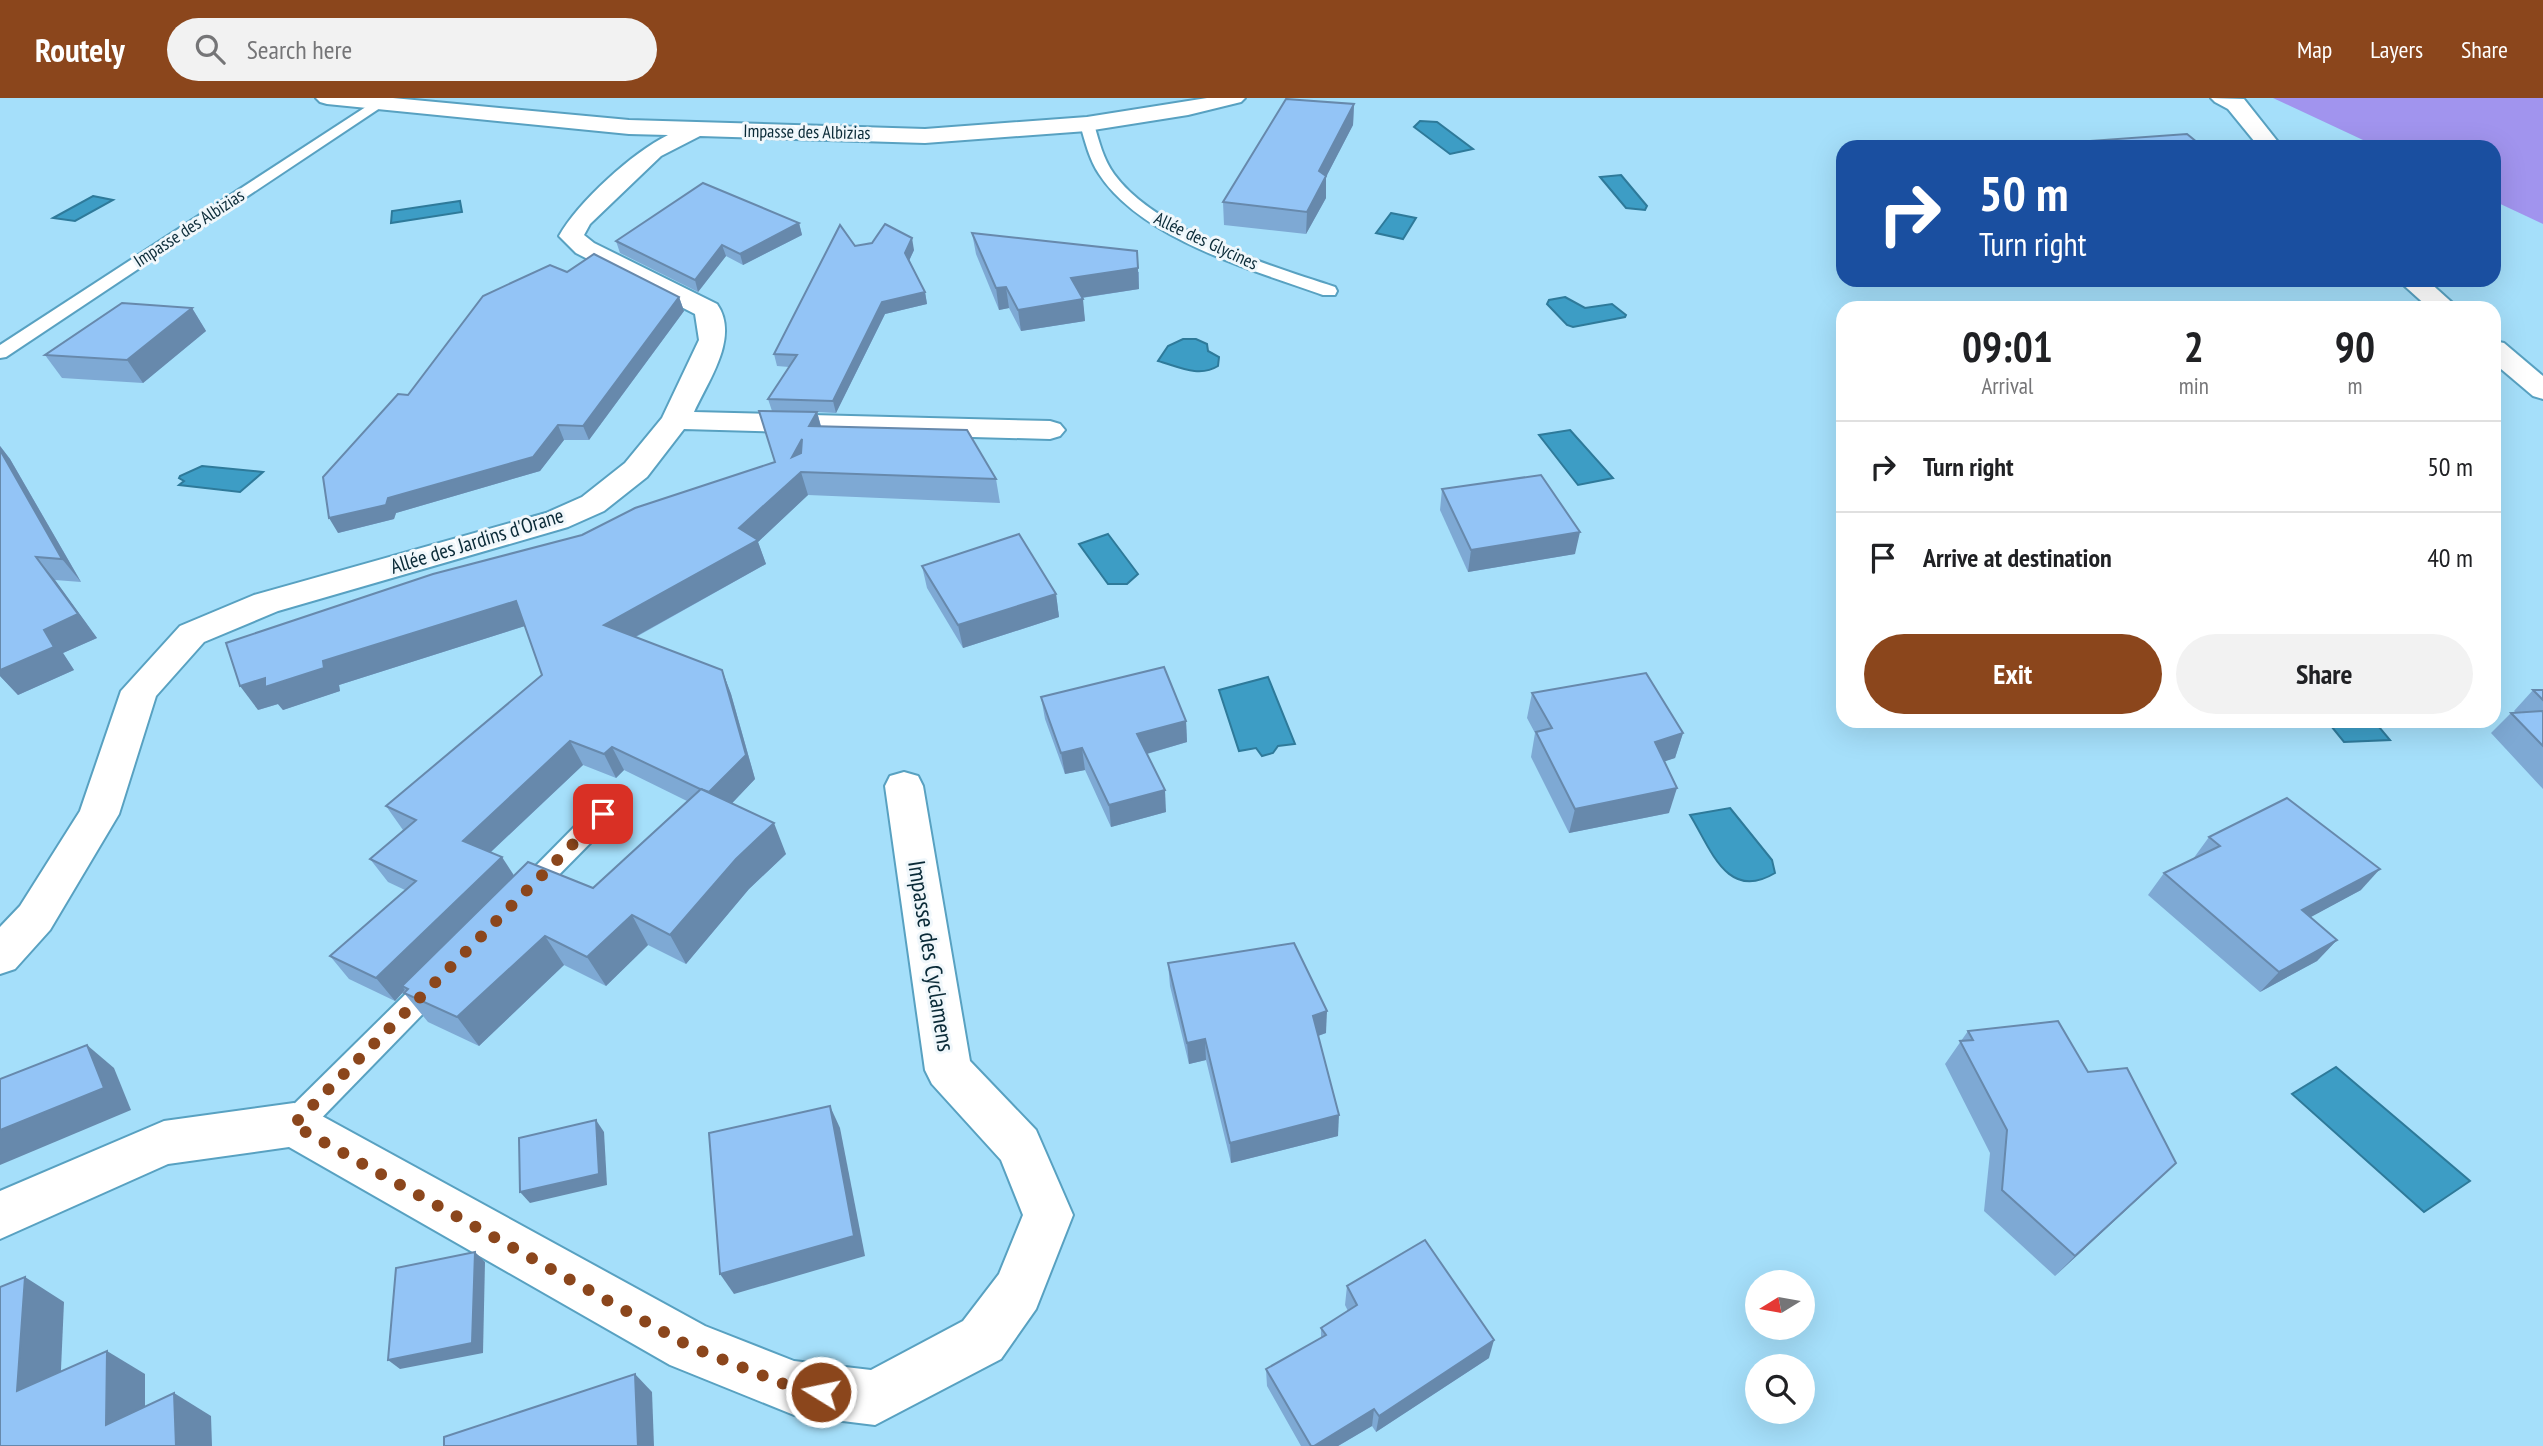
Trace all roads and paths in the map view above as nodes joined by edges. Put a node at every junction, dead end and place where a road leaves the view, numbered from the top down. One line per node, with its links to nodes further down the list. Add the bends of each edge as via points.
1 (327, 98): 4 (street, Impasse des Albizias)
2 (1234, 98): 5 (street, Impasse des Albizias)
3 (2229, 101): 7 (street)
4 (378, 103): 6 (street, Impasse des Albizias); 11 (lane, Impasse des Albizias)
5 (1087, 124): 6 (street, Impasse des Albizias, via 925,136); 9 (lane, Allée des Glycines, via 1109,178 1146,214 1242,261)
6 (694, 130): 14 (street, Allée des Jardins d'Orane, via 653,152 580,220 571,236 585,248 708,310 713,340)
7 (2265, 140)
8 (2420, 287): 10 (street)
9 (1329, 291)
10 (2436, 301)
11 (0, 354)
12 (2501, 355): 13 (street)
13 (2543, 390)
14 (676, 420): 15 (street); 19 (street, Allée des Jardins d'Orane, via 636,471 593,504 557,520 266,603 192,634 139,691 99,814 35,918)
15 (1050, 430)
16 (904, 786): 21 (street, Impasse des Cyclamens, via 948,1070 1019,1146 1048,1214 1018,1291 982,1340 875,1398 794,1388 689,1346)
17 (603, 814): 18 (lane)
18 (506, 911)
19 (0, 956)
20 (458, 960): 21 (lane)
21 (293, 1125): 22 (street, via 164,1143)
22 (0, 1215)

